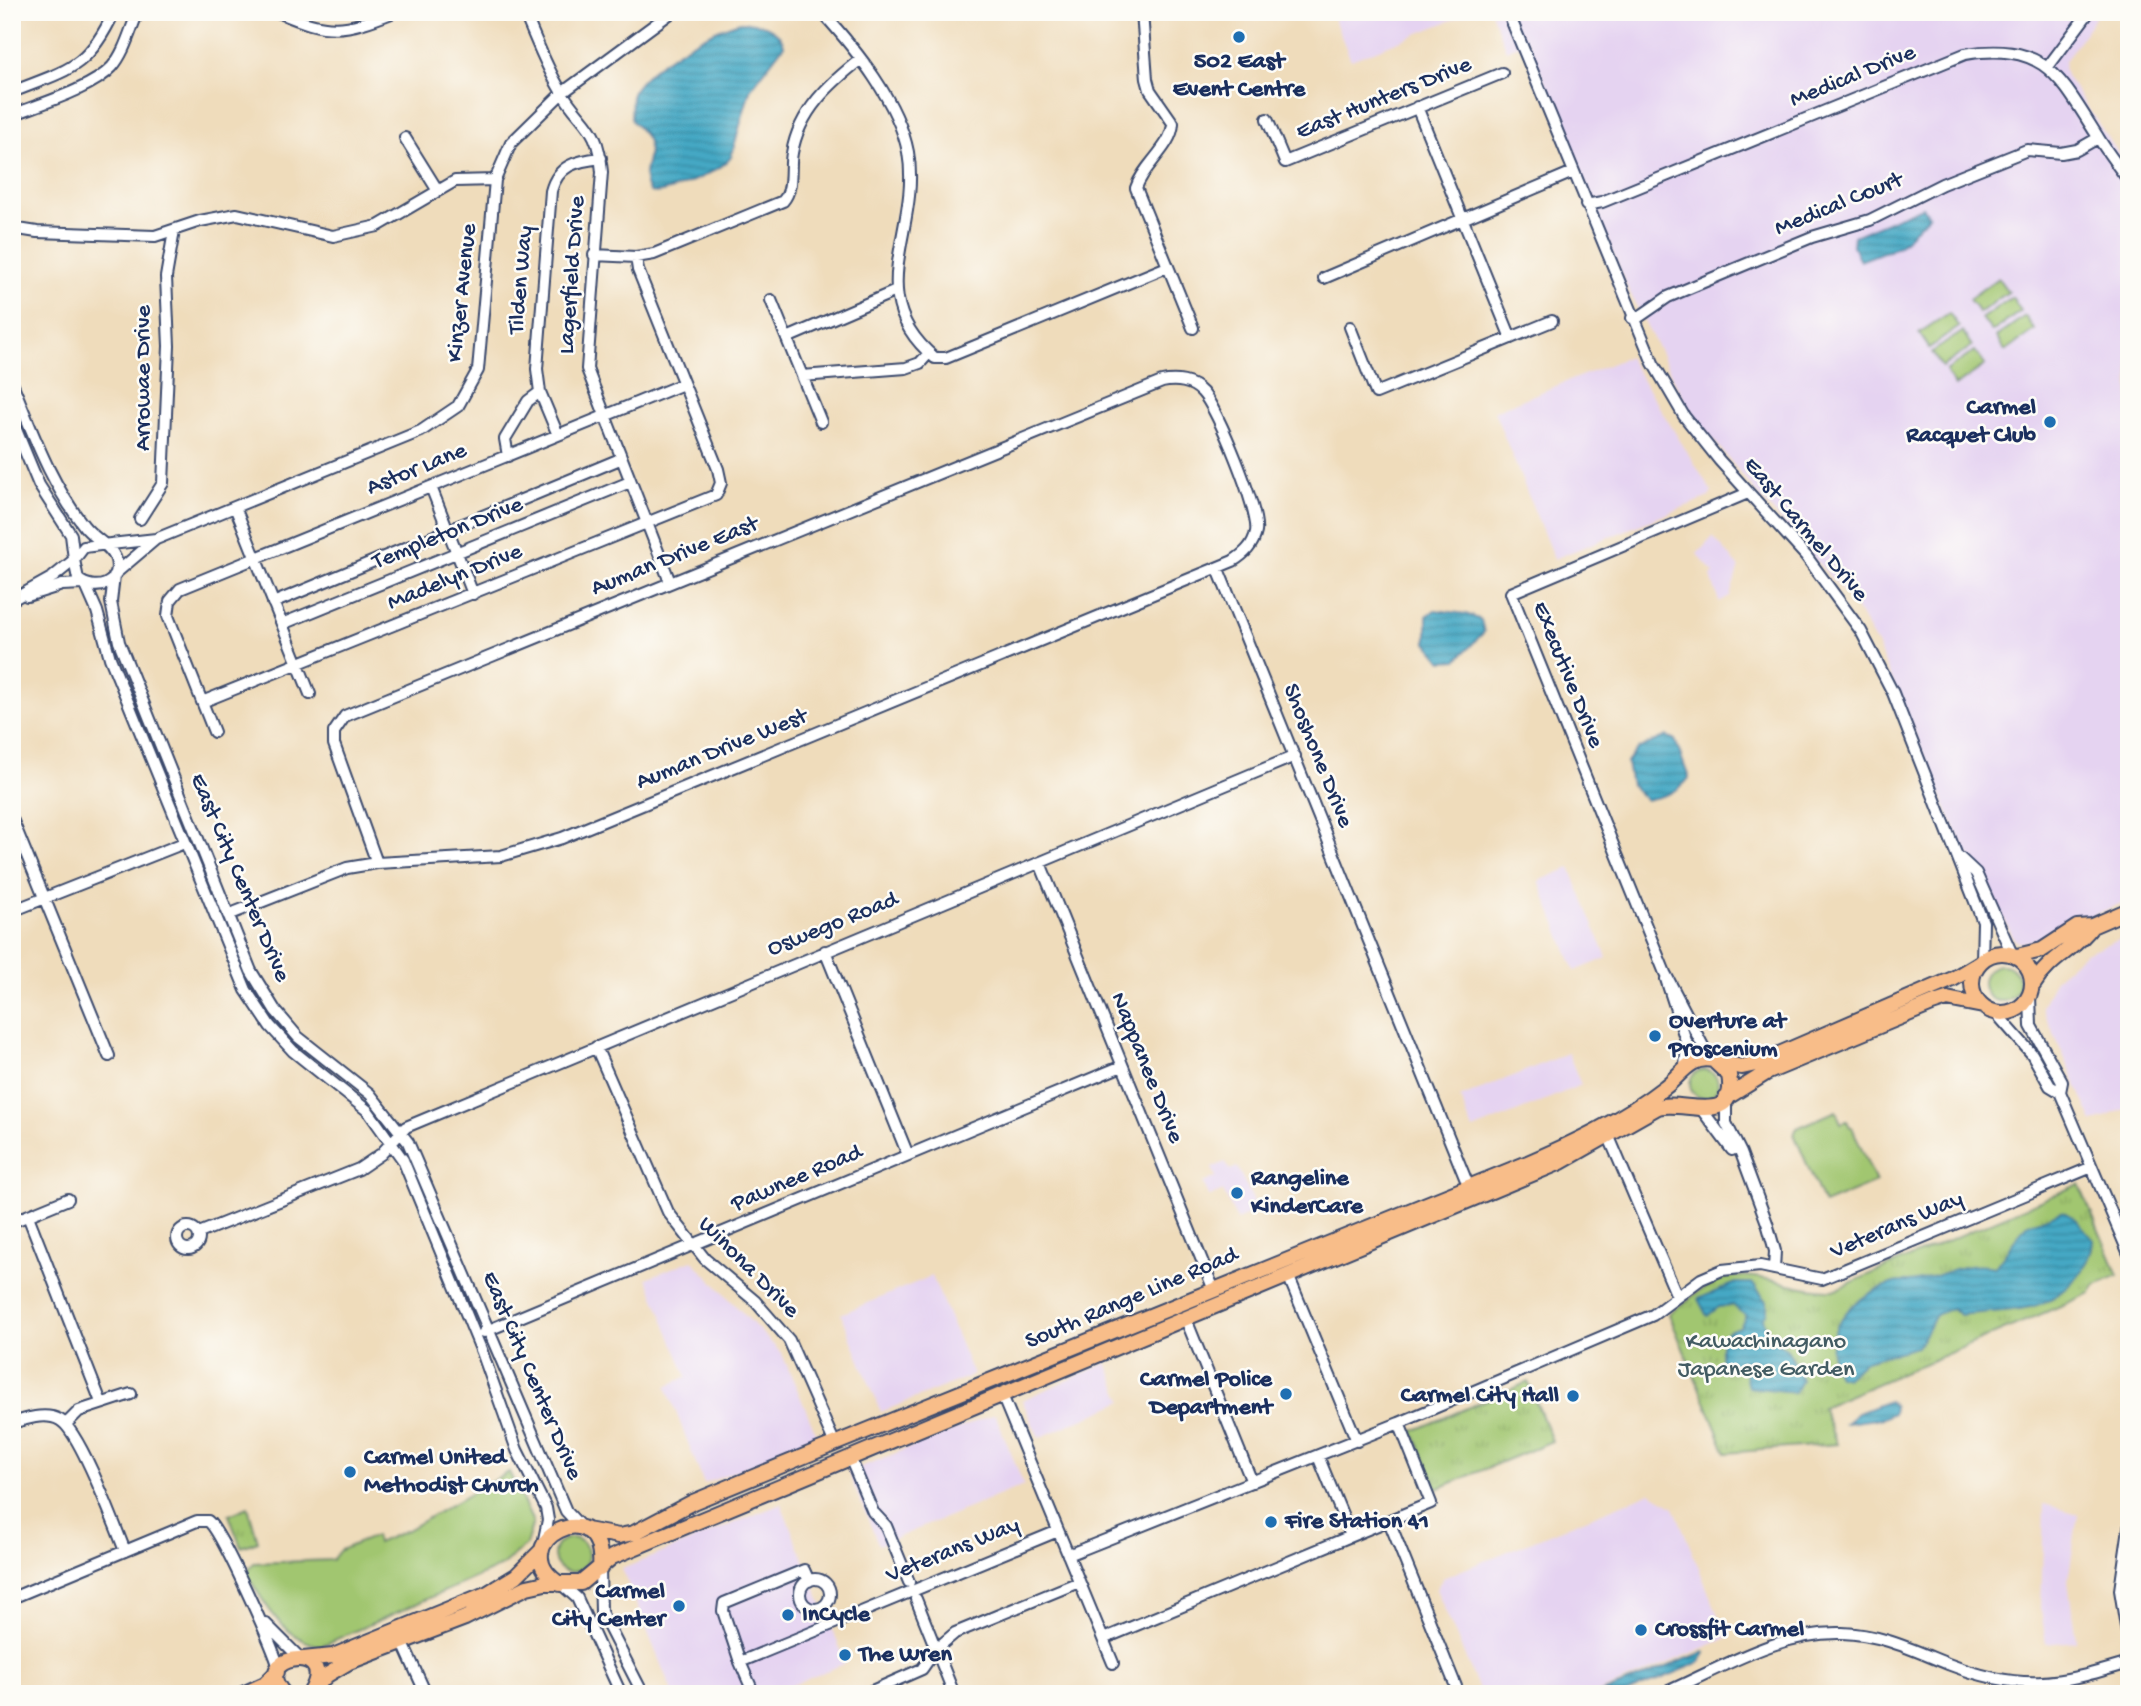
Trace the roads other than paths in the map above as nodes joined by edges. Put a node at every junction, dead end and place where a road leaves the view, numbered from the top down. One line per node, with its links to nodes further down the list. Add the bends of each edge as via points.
1 (114, 12): 13 (street, via 92,52)
2 (138, 12): 16 (street, via 112,67)
3 (278, 12): 4 (street, via 322,28 341,29)
4 (394, 12)
5 (524, 12): 17 (street, Lagerfield Drive)
6 (672, 12): 17 (street, Kinzer Avenue)
7 (822, 12): 11 (street)
8 (1142, 12): 34 (street, via 1150,90 1173,123 1167,141 1136,188)
9 (1507, 12): 24 (street, East Carmel Drive)
10 (2089, 12): 12 (street)
11 (861, 59): 33 (street, via 827,87 806,116 794,143 783,201 654,254); 36 (street, via 900,128 907,151)
12 (2048, 68): 22 (street, Medical Drive, via 2071,93); 28 (street, Medical Drive, via 2007,51 1965,54)
13 (60, 73): 15 (street); 16 (street)
14 (1502, 74): 18 (street, East Hunters Drive)
15 (12, 92)
16 (69, 92): 19 (street)
17 (562, 93): 23 (street, Lagerfield Drive, via 595,134); 25 (street, Kinzer Avenue, via 510,144)
18 (1417, 107): 20 (street, East Hunters Drive, via 1285,162); 29 (street)
19 (12, 115)
20 (1267, 119)
21 (405, 138): 27 (street)
22 (2098, 138): 26 (street, Medical Drive); 38 (street, Medical Court, via 2062,153 2027,150 1942,184 1870,220 1812,237 1701,283)
23 (601, 158): 32 (street, Lagerfield Drive); 48 (street, Tilden Way, via 568,166 552,186 537,350)
24 (1573, 172): 28 (street, East Carmel Drive); 29 (street)
25 (495, 180): 27 (street, via 465,179); 59 (street, Kinzer Avenue, via 480,360 466,397 432,426)
26 (2129, 181)
27 (438, 191): 31 (street, via 378,226 333,236 237,215)
28 (1586, 205): 38 (street, East Carmel Drive)
29 (1463, 220): 35 (street); 43 (street)
30 (12, 228): 31 (street, via 141,237)
31 (174, 231): 60 (street, Arrowae Drive, via 165,299 169,346 163,483)
32 (594, 255): 33 (street); 49 (street, Lagerfield Drive, via 587,369)
33 (636, 257): 47 (street)
34 (1167, 267): 41 (street); 44 (street, via 946,358)
35 (1324, 278)
36 (896, 291): 42 (street); 44 (street, via 902,320)
37 (771, 300): 42 (street)
38 (1636, 317): 58 (street, East Carmel Drive, via 1653,363 1684,416)
39 (1552, 321): 43 (street)
40 (1350, 327): 43 (street, via 1376,393)
41 (1193, 328)
42 (787, 338): 45 (street)
43 (1511, 338)
44 (929, 353): 45 (street, via 906,368)
45 (802, 376): 51 (street)
46 (12, 383): 64 (street, via 52,481)
47 (684, 384): 49 (street, Astor Lane); 61 (street, Madelyn Drive, via 718,469 720,488 712,498)
48 (540, 392): 52 (street, Tilden Way); 54 (street, via 528,401 505,439)
49 (604, 416): 52 (street, Astor Lane); 55 (street, Lagerfield Drive)
50 (12, 419): 53 (street)
51 (821, 422)
52 (558, 435): 54 (street, Astor Lane)
53 (15, 437): 67 (street, via 69,532)
54 (508, 456): 57 (street, Astor Lane)
55 (620, 459): 56 (street, Lagerfield Drive); 62 (street, Templeton Drive)
56 (630, 482): 61 (street, Lagerfield Drive); 65 (street, Templeton Drive)
57 (431, 487): 62 (street); 66 (street, Astor Lane)
58 (1748, 493): 83 (street, East Carmel Drive, via 1822,576 1861,631 1893,693); 94 (street, Executive Drive, via 1511,593)
59 (235, 507): 63 (street, Kinzer Avenue); 66 (street)
60 (140, 519)
61 (647, 524): 70 (street, Lagerfield Drive); 72 (street, Madelyn Drive)
62 (448, 531): 65 (street); 74 (street, Templeton Drive)
63 (156, 539): 64 (street, Kinzer Avenue); 69 (street, Kinzer Avenue)
64 (101, 545): 67 (street, via 84,547); 69 (street, via 115,556)
65 (457, 553): 72 (street); 75 (street, Templeton Drive)
66 (256, 558): 74 (street); 78 (street, Astor Lane, via 180,589 170,601 168,616)
67 (74, 560): 71 (street, via 75,573); 73 (street)
68 (1218, 569): 70 (street, Auman Drive East, via 1242,556 1253,541 1253,506 1204,393 1181,381 1169,381); 80 (street, Shoshone Drive); 84 (street, Auman Drive West, via 551,842 477,859)
69 (115, 574): 71 (street, via 102,587); 89 (street, East City Center Drive, via 111,602 119,642)
70 (670, 582): 84 (street, Auman Drive East, via 345,716 334,732 334,744)
71 (85, 585): 73 (street, via 62,585); 82 (street, East City Center Drive)
72 (473, 594): 76 (street, Madelyn Drive)
73 (13, 599)
74 (274, 603): 75 (street)
75 (282, 624): 76 (street)
76 (298, 664): 77 (street); 78 (street, Madelyn Drive)
77 (310, 694)
78 (202, 702): 79 (street)
79 (214, 732)
80 (1295, 756): 85 (street, Oswego Road); 111 (street, Shoshone Drive)
81 (12, 819): 86 (street)
82 (184, 843): 86 (street); 107 (street, East City Center Drive, via 240,979 261,1014 293,1051 356,1099)
83 (1960, 858): 92 (street, East Carmel Drive, via 1976,873); 93 (street, East Carmel Drive, via 1983,922)
84 (377, 863): 89 (street, Auman Drive West, via 334,872)
85 (1040, 863): 91 (street, Oswego Road); 100 (street, Nappanee Drive)
86 (45, 898): 88 (street); 98 (street)
87 (2129, 910): 90 (main road)
88 (12, 911)
89 (228, 915): 105 (street, East City Center Drive, via 251,971 275,1010 310,1048 370,1094)
90 (2092, 926): 92 (main road, via 2077,927 2042,950); 95 (main road, via 2048,964)
91 (825, 951): 97 (street, Oswego Road); 108 (street)
92 (2015, 955): 93 (main road, via 1996,953); 95 (main road, via 2029,968)
93 (1980, 963): 96 (main road, via 1974,972 1973,990); 99 (main road, via 1949,981 1756,1063 1742,1067)
94 (1665, 973): 99 (street, Executive Drive, via 1703,1046); 101 (street, Executive Drive, via 1687,1044)
95 (2031, 990): 96 (main road, via 2016,1010); 102 (street, via 2031,1026 2062,1082)
96 (1989, 1009): 102 (street, via 2032,1054 2050,1087); 103 (main road, via 1947,999 1931,1004 1766,1073)
97 (597, 1047): 105 (street, Oswego Road); 116 (street, Winona Drive, via 657,1194)
98 (108, 1056)
99 (1716, 1061): 101 (main road, via 1701,1059); 103 (main road, via 1730,1083)
100 (1122, 1066): 108 (street, Pawnee Road); 120 (street, Nappanee Drive)
101 (1684, 1068): 104 (main road, via 1681,1095); 111 (main road, South Range Line Road, via 1663,1089 1582,1138)
102 (2060, 1092): 110 (street)
103 (1726, 1099): 104 (main road, via 1713,1108); 109 (street, via 1726,1123)
104 (1699, 1109): 106 (main road, South Range Line Road, via 1663,1105); 109 (street)
105 (400, 1129): 107 (street, Oswego Road); 123 (street, East City Center Drive, via 424,1173)
106 (1609, 1137): 119 (main road, South Range Line Road, via 1561,1162); 121 (street)
107 (391, 1140): 115 (street, Oswego Road, via 381,1154 359,1169); 124 (street, East City Center Drive)
108 (908, 1155): 116 (street, Pawnee Road)
109 (1744, 1167): 118 (street, via 1773,1246)
110 (2092, 1167): 117 (street); 118 (street, Veterans Way, via 1839,1274 1822,1279)
111 (1468, 1185): 120 (main road, South Range Line Road)
112 (68, 1199): 113 (street)
113 (28, 1216): 114 (street); 127 (street)
114 (12, 1222)
115 (199, 1233)
116 (693, 1245): 123 (street, Pawnee Road); 132 (street, Winona Drive, via 755,1301 789,1340)
117 (2129, 1254)
118 (1774, 1269): 121 (street, Veterans Way, via 1722,1270)
119 (1287, 1275): 122 (main road, South Range Line Road); 131 (street)
120 (1214, 1290): 132 (main road, South Range Line Road)
121 (1677, 1296): 129 (street, Veterans Way, via 1653,1315)
122 (1185, 1317): 126 (main road, South Range Line Road); 135 (street)
123 (489, 1330): 124 (street, Pawnee Road); 138 (street, East City Center Drive, via 566,1511)
124 (475, 1336): 141 (street, East City Center Drive, via 517,1450 545,1508 548,1520)
125 (131, 1394): 127 (street)
126 (1002, 1395): 134 (main road, South Range Line Road); 139 (street)
127 (101, 1402): 130 (street, via 79,1411)
128 (12, 1423): 130 (street, via 54,1417)
129 (1399, 1423): 131 (street, Veterans Way); 136 (street, via 1432,1503)
130 (66, 1424): 142 (street)
131 (1357, 1441): 133 (street, Veterans Way)
132 (835, 1444): 138 (main road, South Range Line Road, via 693,1502 634,1533 619,1536)
133 (1318, 1456): 135 (street); 140 (street)
134 (851, 1460): 144 (main road, South Range Line Road, via 617,1555); 146 (street)
135 (1252, 1482): 143 (street)
136 (1388, 1521): 140 (street); 172 (street)
137 (2129, 1528): 156 (street, via 2120,1590)
138 (584, 1529): 141 (main road, via 561,1528); 144 (main road, via 598,1544)
139 (1058, 1531): 143 (street); 153 (street, Veterans Way)
140 (1351, 1536): 154 (street)
141 (542, 1547): 148 (main road, via 545,1569); 158 (main road, via 523,1571 488,1593 333,1656)
142 (125, 1551): 149 (street); 152 (street, via 197,1521 208,1521 219,1532)
143 (1068, 1555): 147 (street)
144 (600, 1569): 148 (main road, via 581,1583); 168 (street, via 601,1612)
145 (809, 1581): 151 (street, via 801,1589 802,1601 810,1608); 151 (street, via 820,1580 829,1588 829,1600); 159 (street, via 804,1570 724,1603)
146 (909, 1582)
147 (1079, 1582): 154 (street); 157 (street, via 955,1633)
148 (561, 1584): 155 (main road, via 527,1587 486,1609); 167 (street, via 577,1598)
149 (12, 1598)
150 (916, 1599): 157 (street)
151 (821, 1608): 153 (street)
152 (258, 1616): 158 (street); 162 (street, via 272,1643)
153 (828, 1625): 159 (street, Veterans Way)
154 (1103, 1639): 161 (street)
155 (402, 1641): 163 (street); 164 (main road, via 342,1665)
156 (2129, 1645)
157 (936, 1649): 170 (street, via 922,1669); 171 (street)
158 (301, 1658): 162 (main road, via 288,1660); 164 (main road, via 316,1675)
159 (740, 1662): 169 (street)
160 (2129, 1662): 173 (street, via 2061,1682 2025,1684 1973,1673 1882,1638 1819,1634 1773,1645)
161 (1113, 1663)
162 (278, 1670): 165 (main road, via 265,1684); 166 (main road, via 278,1686)
163 (423, 1691)
164 (310, 1692)
165 (243, 1694)
166 (284, 1694)
167 (621, 1694)
168 (643, 1694)
169 (754, 1694)
170 (864, 1694)
171 (954, 1694)
172 (1459, 1694)
173 (1662, 1694)

